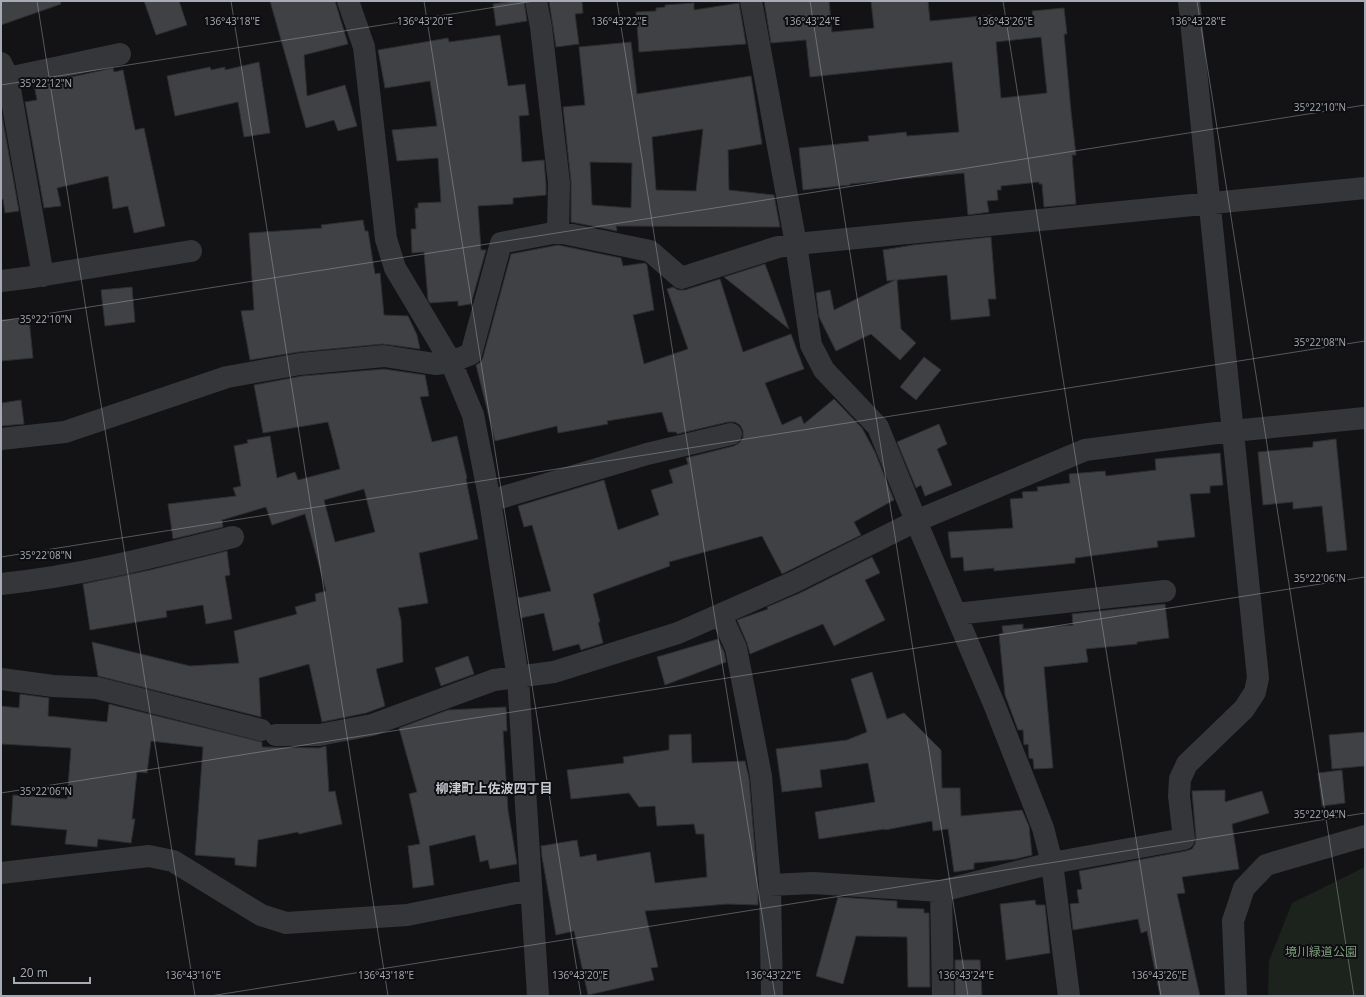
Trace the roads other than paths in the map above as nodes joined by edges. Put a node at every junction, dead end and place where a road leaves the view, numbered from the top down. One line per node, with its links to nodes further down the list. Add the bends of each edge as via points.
1 (348, 1): 14 (street, via 364,47 386,239 395,268)
2 (536, 1): 9 (street, via 558,183)
3 (750, 1): 10 (street)
4 (1189, 1): 8 (street)
5 (120, 54): 6 (street)
6 (4, 70): 12 (street)
7 (1365, 188): 8 (street)
8 (1210, 204): 10 (street); 16 (street)
9 (558, 232): 10 (street, via 650,251 681,278 778,247); 14 (street, via 501,243 471,354)
10 (796, 244): 20 (street, via 811,345 824,370 878,427)
11 (191, 251): 12 (street)
12 (43, 276): 13 (street)
13 (1, 280)
14 (451, 362): 18 (street, via 434,364 384,356 300,364 227,378 65,432); 19 (street, via 473,415)
15 (1365, 418): 16 (street)
16 (1232, 431): 20 (street, via 1085,450); 29 (street, via 1258,678 1255,692 1244,709 1187,764 1180,779 1184,839)
17 (731, 434): 19 (street, via 647,454)
18 (1, 439)
19 (490, 501): 26 (street)
20 (916, 521): 24 (street); 25 (street, via 794,582)
21 (233, 537): 22 (street, via 132,562 32,581)
22 (1, 584)
23 (1165, 591): 24 (street)
24 (956, 614): 29 (street, via 1043,828)
25 (720, 615): 26 (street, via 678,633 554,672); 31 (street, via 736,648 761,776)
26 (518, 678): 27 (street, via 494,680 372,725 319,735 268,733 97,688 53,686); 32 (street)
27 (1, 679)
28 (1365, 836): 38 (street, via 1266,865 1244,888 1233,921)
29 (1052, 863): 33 (street); 37 (street)
30 (1, 873): 32 (street, via 149,856 173,861 261,915 286,923 407,915)
31 (770, 885): 33 (street, via 813,883); 35 (street)
32 (532, 890): 34 (street)
33 (941, 891): 36 (street)
34 (538, 996)
35 (772, 996)
36 (943, 996)
37 (1068, 996)
38 (1236, 996)

